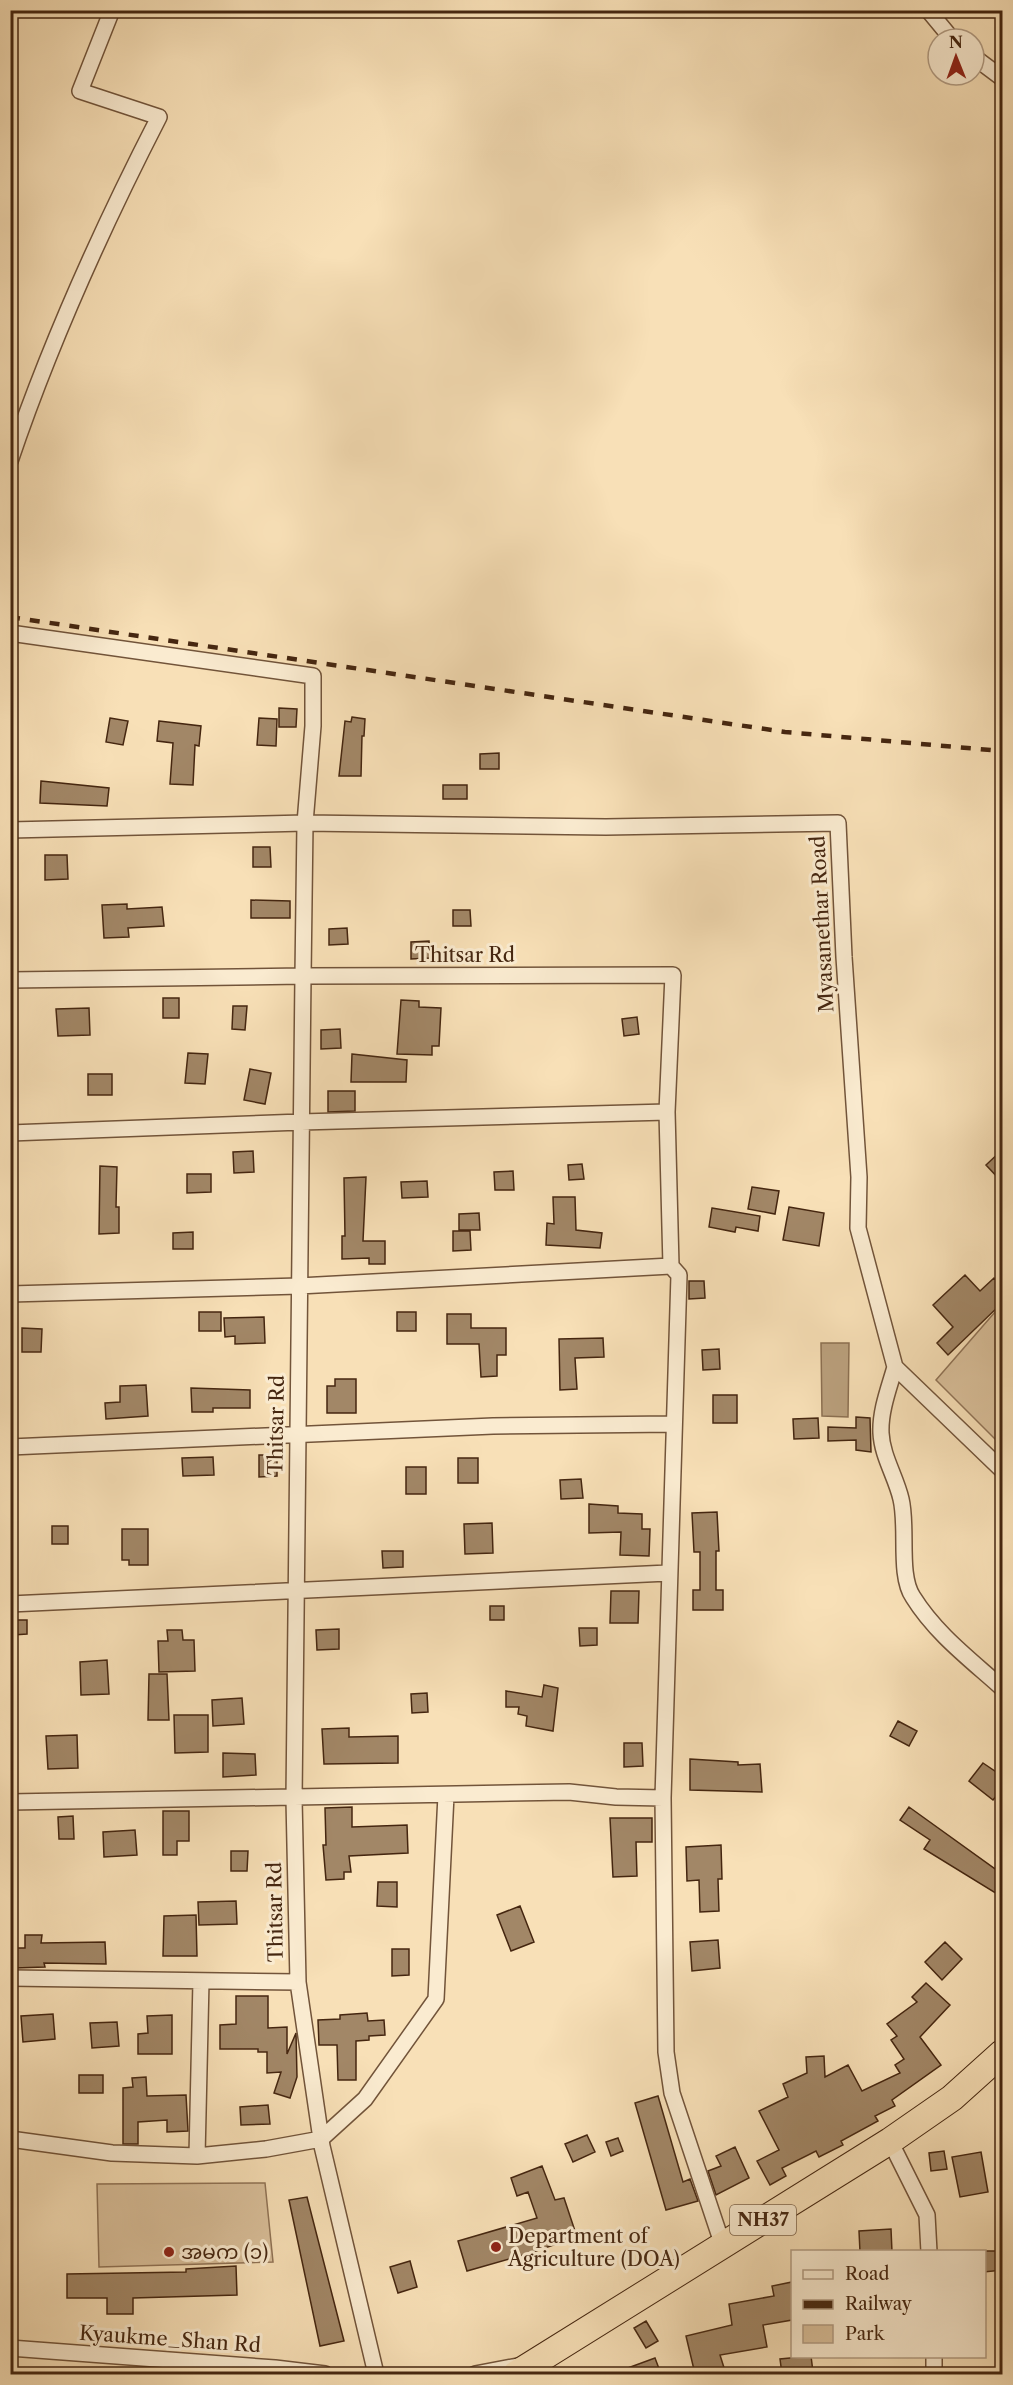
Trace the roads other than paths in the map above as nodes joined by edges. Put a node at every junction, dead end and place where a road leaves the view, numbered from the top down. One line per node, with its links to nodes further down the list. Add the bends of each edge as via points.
1 (112, 10): 6 (street, via 80,91 159,117 118,196 31,401)
2 (928, 10): 3 (street)
3 (942, 27)
4 (986, 66): 5 (street)
5 (1002, 78)
6 (10, 461)
7 (10, 633): 8 (street, via 313,676)
8 (305, 823): 9 (street); 10 (street); 18 (street, Myasanethar Road, via 606,827 838,823 860,1177 858,1228)
9 (10, 830)
10 (303, 976): 11 (street); 12 (street, Thitsar Rd, via 673,975); 13 (street, Thitsar Rd)
11 (10, 980)
12 (667, 1113): 13 (street); 15 (street)
13 (301, 1122): 14 (street); 16 (street, Thitsar Rd)
14 (10, 1133)
15 (671, 1266): 16 (street); 19 (street, via 680,1275)
16 (299, 1286): 17 (street); 20 (street, Thitsar Rd)
17 (10, 1294)
18 (895, 1366): 22 (street); 26 (street, via 881,1434 901,1498 906,1546 904,1574 912,1596 950,1642)
19 (673, 1424): 20 (street, via 492,1426); 23 (street)
20 (297, 1436): 21 (street); 24 (street, Thitsar Rd)
21 (10, 1447)
22 (1002, 1470)
23 (668, 1573): 24 (street); 28 (street)
24 (295, 1589): 25 (street); 29 (street, Thitsar Rd)
25 (10, 1604)
26 (1002, 1688)
27 (446, 1796): 28 (street, via 569,1792); 29 (street); 36 (street, via 436,1999 364,2099)
28 (663, 1798): 39 (street, via 666,2052 672,2093)
29 (294, 1799): 30 (street); 33 (street, Thitsar Rd)
30 (10, 1802)
31 (10, 1978): 32 (street)
32 (201, 1981): 33 (street); 38 (street)
33 (298, 1982): 36 (street, Thitsar Rd)
34 (1002, 2053): 37 (highway, NH37, via 952,2098)
35 (10, 2139): 38 (street, via 112,2153)
36 (321, 2139): 38 (street); 47 (street, Thitsar Rd)
37 (890, 2141): 39 (highway, NH37); 40 (street, via 927,2215)
38 (197, 2156)
39 (723, 2246): 44 (highway, NH37)
40 (929, 2250)
41 (10, 2348): 43 (street, Kyaukme_Shan Rd)
42 (934, 2358): 49 (street)
43 (275, 2368): 45 (street); 46 (street, Kyaukme_Shan Rd)
44 (524, 2369): 48 (street)
45 (261, 2374)
46 (325, 2374)
47 (376, 2374)
48 (475, 2374)
49 (934, 2374)

